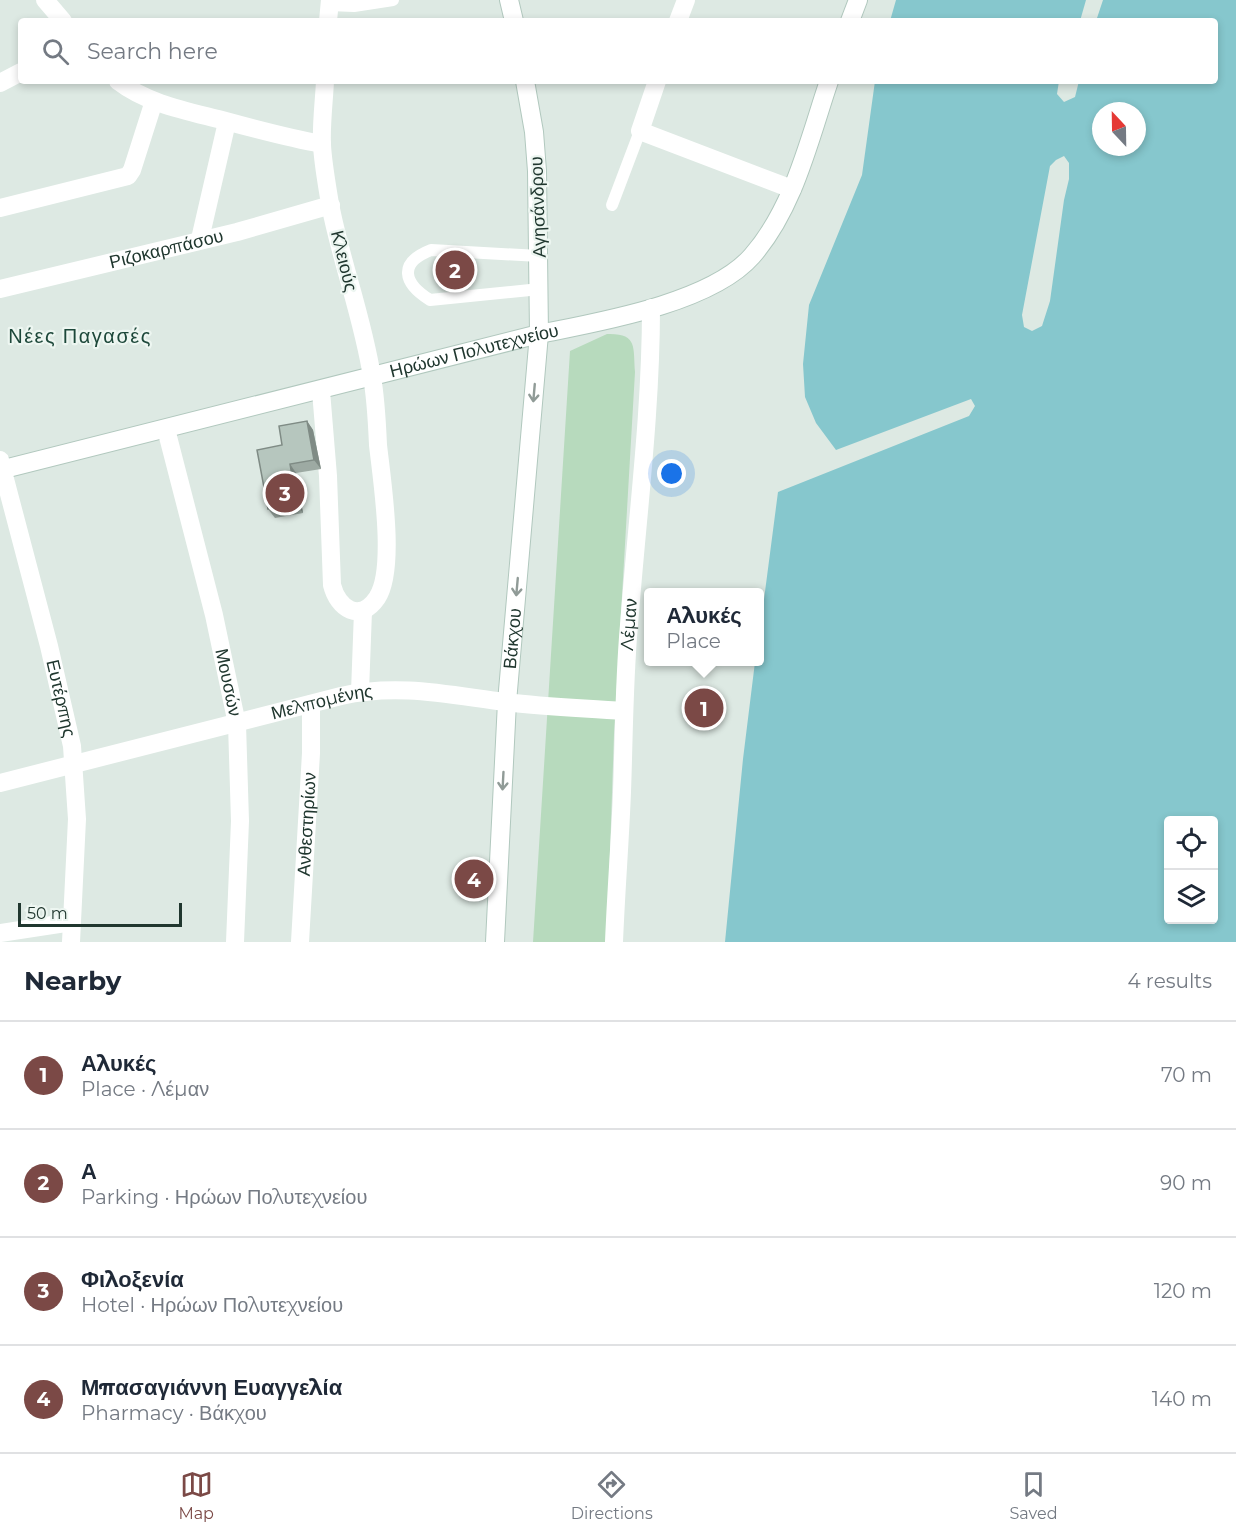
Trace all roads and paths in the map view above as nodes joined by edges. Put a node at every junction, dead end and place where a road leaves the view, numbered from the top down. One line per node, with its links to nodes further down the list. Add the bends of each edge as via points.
1 (45, 0): 7 (street)
2 (393, 0): 6 (lane)
3 (509, 0): 8 (street)
4 (686, 0): 9 (street)
5 (858, 0): 10 (street)
6 (329, 9)
7 (60, 18)
8 (513, 18)
9 (679, 18)
10 (851, 18)
11 (18, 74): 12 (street)
12 (0, 83)
13 (122, 84): 18 (street)
14 (325, 84): 21 (street, Κλειούς)
15 (526, 84): 27 (street, Αγησάνδρου, via 536,147)
16 (656, 84): 20 (street)
17 (828, 84): 22 (street, Ηρώων Πολυτεχνείου)
18 (154, 101): 19 (street); 25 (street, via 128,176)
19 (227, 122): 21 (street); 26 (street)
20 (640, 131): 22 (street); 24 (lane)
21 (322, 144): 23 (street, Κλειούς)
22 (792, 189): 30 (street, Ηρώων Πολυτεχνείου, via 775,224 751,258 712,285)
23 (331, 205): 26 (street, Ριζοκαρπάσου); 32 (street, Κλειούς)
24 (612, 205)
25 (0, 208)
26 (200, 239): 28 (street, Ριζοκαρπάσου)
27 (539, 256): 29 (street, Αγησάνδρου); 29 (lane, via 431,250 416,256 409,266 409,280 415,291 430,300)
28 (0, 290)
29 (540, 290): 31 (street, Αγησάνδρου)
30 (651, 308): 31 (street, Ηρώων Πολυτεχνείου); 40 (street, Λέμαν, via 645,461)
31 (539, 334): 32 (street, Ηρώων Πολυτεχνείου); 38 (street, Βάκχου, one-way to 38)
32 (372, 377): 33 (street, Ηρώων Πολυτεχνείου); 36 (street, Κλειούς, via 387,536 383,588)
33 (321, 391): 34 (street, Ηρώων Πολυτεχνείου); 36 (street, via 332,585 344,606)
34 (166, 429): 35 (street, Ηρώων Πολυτεχνείου); 41 (street, Μουσών, via 214,615)
35 (1, 466): 42 (street, Ευτέρπης, via 60,691)
36 (363, 611): 37 (street)
37 (360, 692): 38 (street, Μελπομένης, via 410,689); 39 (street, Μελπομένης)
38 (507, 702): 40 (street, Μελπομένης); 49 (street, Βάκχου, one-way to 49)
39 (311, 704): 41 (street, Μελπομένης); 48 (street, Ανθεστηρίων)
40 (624, 711): 50 (street, Λέμαν)
41 (237, 724): 42 (street, Μελπομένης); 47 (street, Μουσών, via 240,821)
42 (74, 765): 43 (street, Μελπομένης); 44 (street, Ευτέρπης)
43 (0, 783)
44 (72, 922): 45 (street); 46 (street, Ευτέρπης)
45 (0, 933)
46 (71, 942)
47 (235, 942)
48 (300, 942)
49 (495, 942)
50 (614, 942)

